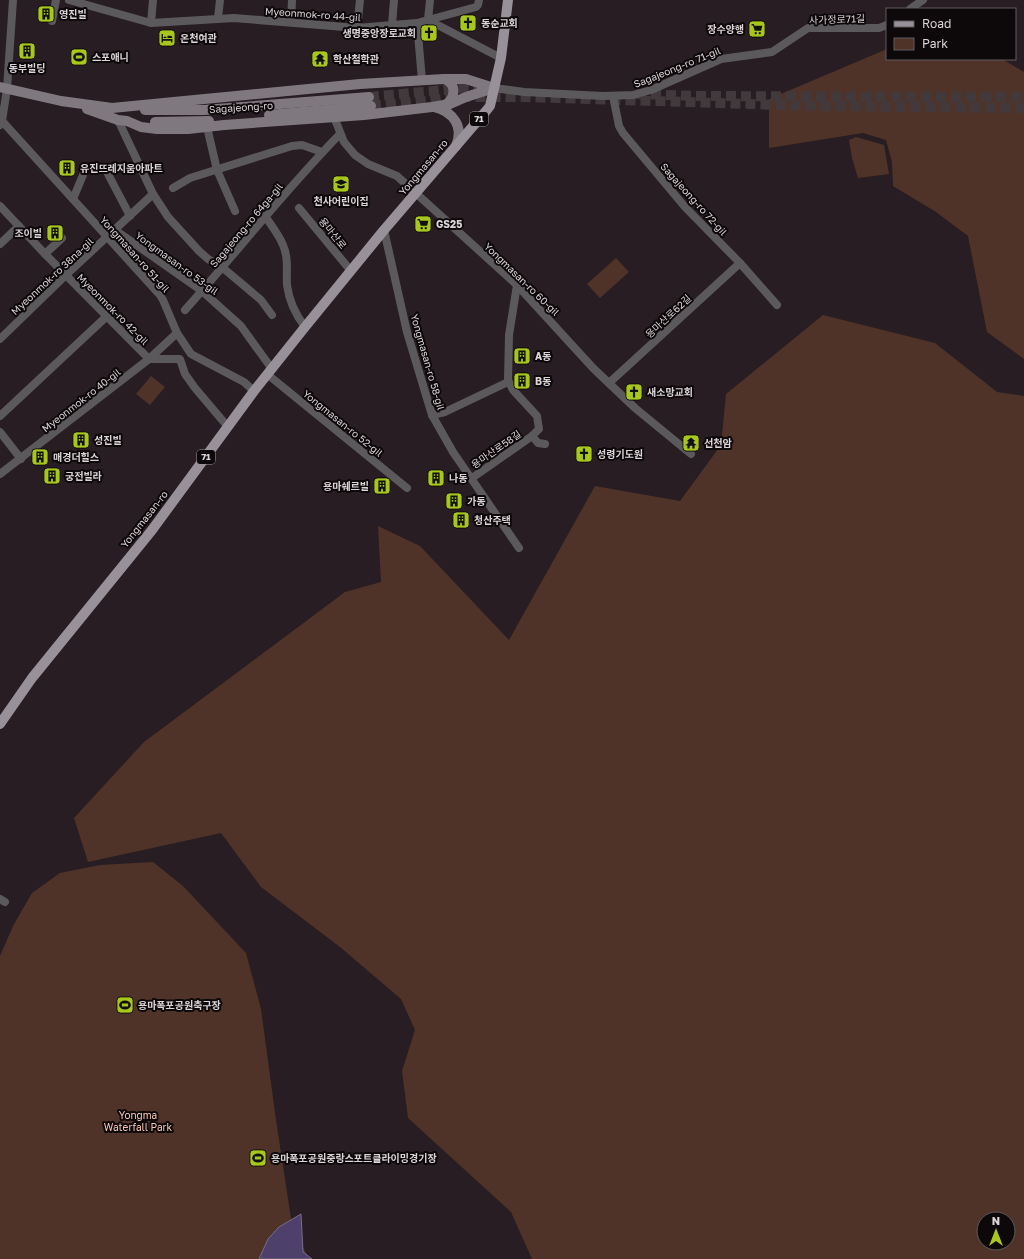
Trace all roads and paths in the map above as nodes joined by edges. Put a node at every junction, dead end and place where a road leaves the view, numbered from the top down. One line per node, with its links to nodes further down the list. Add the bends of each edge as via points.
1 (13, 0): 27 (street)
2 (56, 0): 17 (street)
3 (69, 0): 13 (street, Myeonmok-ro 44-gil)
4 (153, 0): 19 (street)
5 (220, 0): 15 (street)
6 (292, 0): 18 (street)
7 (360, 0): 23 (street)
8 (394, 0): 21 (street)
9 (430, 0): 16 (street)
10 (479, 0): 16 (street, via 476,7)
11 (508, 0): 24 (main road, Yongmasan-ro / 71)
12 (922, 0): 14 (street)
13 (83, 2): 19 (street, Myeonmok-ro 44-gil)
14 (911, 8)
15 (218, 18): 18 (street, Myeonmok-ro 44-gil); 19 (street, Myeonmok-ro 44-gil)
16 (428, 20): 20 (street, Myeonmok-ro 44-gil); 24 (street)
17 (52, 21)
18 (290, 22): 23 (street, Myeonmok-ro 44-gil)
19 (151, 23)
20 (417, 23): 21 (street, Myeonmok-ro 44-gil); 26 (street)
21 (392, 25): 23 (street, Myeonmok-ro 44-gil)
22 (886, 26): 29 (street, Sagajeong-ro 71-gil, via 808,28 772,52 721,59 651,90 633,95)
23 (357, 28)
24 (501, 58): 28 (main road, Yongmasan-ro / 71)
25 (444, 79): 26 (main road); 28 (main road, via 466,79); 31 (main road, via 451,84 454,92)
26 (422, 80): 33 (main road, via 263,92)
27 (3, 88): 30 (main road); 36 (street)
28 (494, 88): 29 (street, Sagajeong-ro 71-gil); 31 (main road); 39 (main road, Yongmasan-ro / 71, via 490,106)
29 (613, 96): 60 (street, Sagajeong-ro 72-gil, via 619,126 623,133 685,206)
30 (70, 103): 33 (main road); 35 (main road)
31 (445, 105): 32 (main road)
32 (432, 107): 34 (main road); 39 (main road, via 446,112 457,123 460,134)
33 (112, 108): 35 (main road, Sagajeong-ro, via 204,110 370,102 206,121)
34 (334, 117): 37 (main road); 38 (street, Yongmasan-ro 60-gil)
35 (123, 121): 37 (main road, via 156,130); 45 (street)
36 (1, 123): 47 (street, Yongmasan-ro 51-gil)
37 (207, 127): 41 (street)
38 (340, 134): 40 (street, Sagajeong-ro 64ga-gil); 46 (street, Yongmasan-ro 60-gil, via 355,155 368,164 397,176)
39 (456, 146): 46 (main road, Yongmasan-ro / 71)
40 (322, 152): 41 (street, via 296,145); 52 (street, Sagajeong-ro 64ga-gil)
41 (217, 170): 44 (street, via 190,178); 50 (street)
42 (108, 174): 51 (street)
43 (83, 176): 47 (street)
44 (173, 188)
45 (152, 194): 51 (street, Myeonmok-ro 38na-gil); 61 (street, via 168,217 199,252)
46 (416, 194): 55 (main road, Yongmasan-ro / 71); 64 (street, Yongmasan-ro 60-gil)
47 (73, 199): 56 (street, Yongmasan-ro 51-gil)
48 (0, 206): 53 (street, Myeonmok-ro 42-gil)
49 (299, 208): 62 (street, 용마산로)
50 (235, 211)
51 (130, 216): 54 (street, Myeonmok-ro 38na-gil)
52 (265, 216): 61 (street, Sagajeong-ro 64ga-gil); 70 (street, via 283,244 288,262 289,299)
53 (19, 226): 58 (street); 59 (street, Myeonmok-ro 42-gil)
54 (115, 230): 56 (street, Myeonmok-ro 38na-gil); 65 (street, Yongmasan-ro 53-gil)
55 (384, 230): 62 (main road, Yongmasan-ro / 71); 78 (street, Yongmasan-ro 58-gil, via 408,334)
56 (108, 237): 63 (street, Myeonmok-ro 38na-gil); 71 (street, Yongmasan-ro 51-gil, via 160,295)
57 (62, 238): 59 (street)
58 (0, 244)
59 (45, 254): 63 (street, Myeonmok-ro 42-gil)
60 (740, 263): 66 (street, Sagajeong-ro 72-gil); 76 (street, 용마산로62길)
61 (222, 268): 65 (street, Sagajeong-ro 64ga-gil); 68 (street, via 261,300)
62 (351, 271): 70 (main road, Yongmasan-ro / 71)
63 (66, 275): 69 (street, Myeonmok-ro 42-gil); 72 (street, Myeonmok-ro 38na-gil)
64 (517, 285): 75 (street, via 508,338); 76 (street, Yongmasan-ro 60-gil)
65 (202, 291): 67 (street, Sagajeong-ro 64ga-gil); 74 (street, Yongmasan-ro 53-gil, via 244,330)
66 (777, 305)
67 (185, 310)
68 (272, 315)
69 (106, 317): 73 (street, Myeonmok-ro 42-gil); 79 (street)
70 (305, 327): 74 (main road, Yongmasan-ro / 71)
71 (177, 333): 73 (street, Myeonmok-ro 40-gil); 77 (street, Yongmasan-ro 51-gil, via 192,354 244,382)
72 (0, 340)
73 (149, 360): 80 (street, Myeonmok-ro 42-gil, via 180,359 185,374); 85 (street, Myeonmok-ro 40-gil)
74 (270, 371): 77 (main road, Yongmasan-ro / 71); 88 (street, Yongmasan-ro 52-gil)
75 (508, 382): 78 (street, via 445,412); 82 (street, via 538,417 539,430)
76 (609, 383): 84 (street, Yongmasan-ro 60-gil, via 645,418)
77 (254, 391): 80 (main road, Yongmasan-ro / 71)
78 (432, 415): 87 (street, Yongmasan-ro 58-gil, via 453,452)
79 (0, 416)
80 (228, 427): 90 (main road, Yongmasan-ro / 71, via 152,530 32,678)
81 (0, 432): 85 (street)
82 (532, 436): 83 (street); 87 (street, 용마산로58길)
83 (545, 444)
84 (691, 454)
85 (21, 459): 86 (street, Myeonmok-ro 40-gil)
86 (0, 474)
87 (472, 478): 89 (street, Yongmasan-ro 58-gil)
88 (407, 488)
89 (519, 548)
90 (0, 724)

